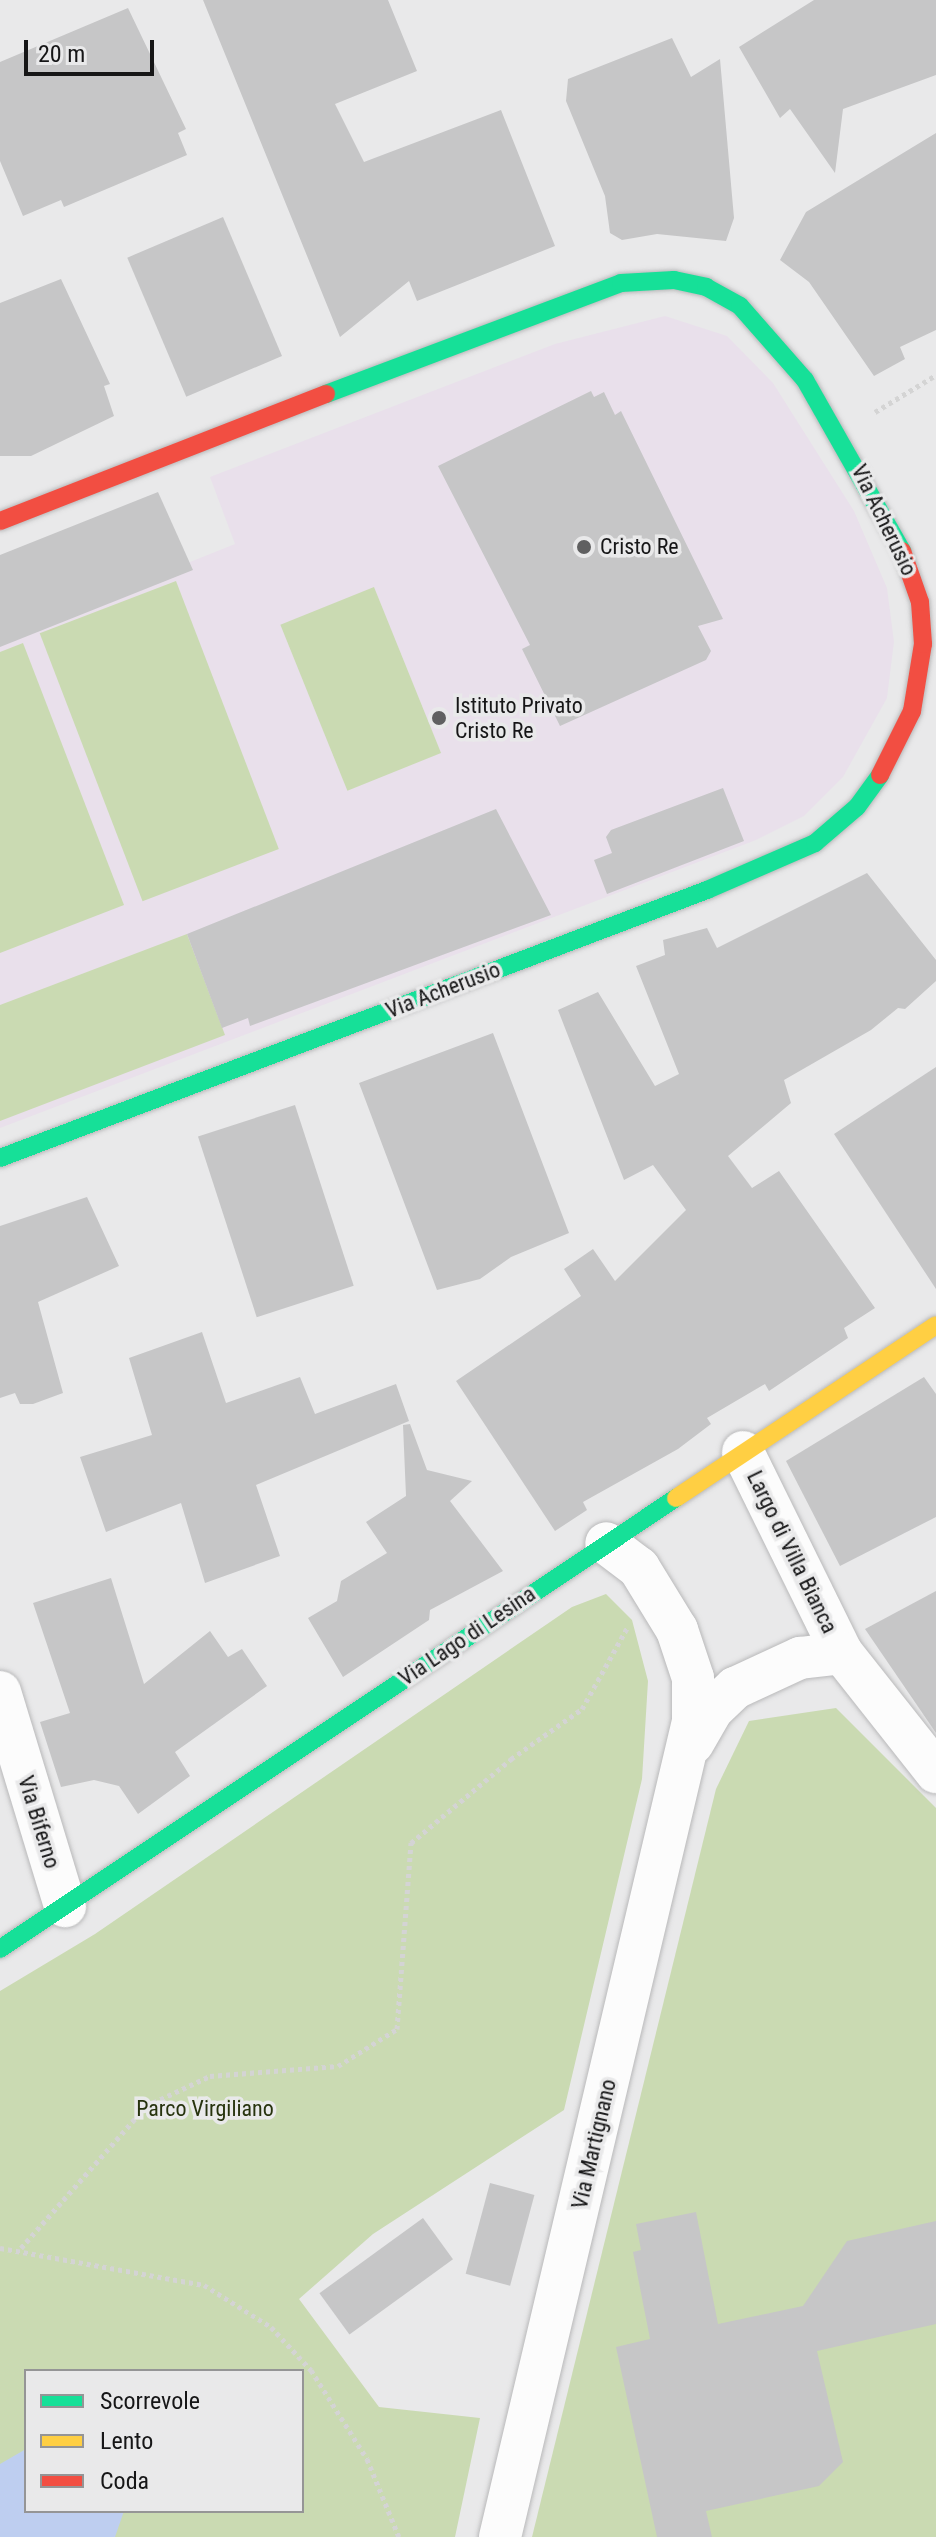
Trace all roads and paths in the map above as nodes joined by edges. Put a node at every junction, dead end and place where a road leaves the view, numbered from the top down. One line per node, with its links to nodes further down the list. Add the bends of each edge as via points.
1 (936, 375): 2 (path)
2 (840, 433): 3 (street, Via Acherusio, via 785,353 727,297 674,280 621,283); 4 (street, Via Acherusio, via 907,560 923,644 919,686 902,735 871,792 839,825 767,866)
3 (0, 521)
4 (0, 1158)
5 (936, 1325): 6 (street, Via Lago di Lesina)
6 (743, 1452): 7 (street, Via Lago di Lesina); 9 (street, Largo di Villa Bianca)
7 (606, 1543): 8 (street, via 639,1568); 13 (street, Via Lago di Lesina)
8 (662, 1600): 11 (street, via 693,1678); 16 (path, via 632,1620 582,1709 511,1759 411,1843 397,2029 338,2066 210,2076 146,2106)
9 (842, 1653): 11 (street, Largo di Villa Bianca, via 800,1658 735,1688 712,1710); 12 (street)
10 (0, 1692): 13 (street, Via Biferno)
11 (688, 1751): 18 (street, Via Martignano)
12 (936, 1772)
13 (65, 1906): 14 (street, Via Lago di Lesina)
14 (0, 1949)
15 (0, 2248): 16 (path)
16 (21, 2248): 17 (path, via 204,2285 271,2327 311,2370 367,2459)
17 (399, 2537)
18 (500, 2537)

